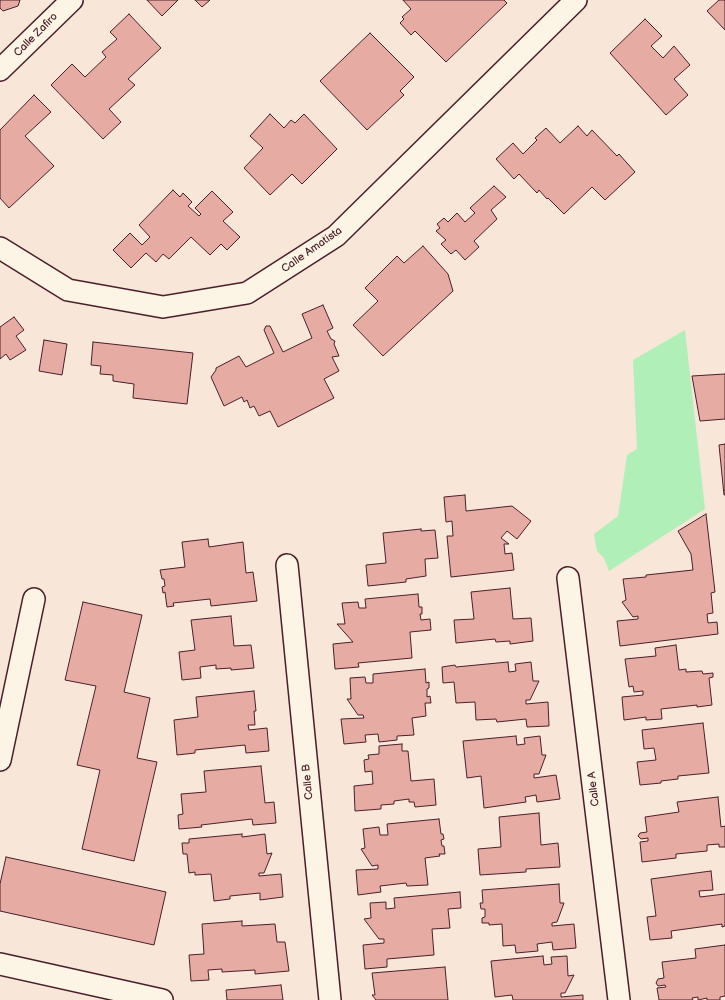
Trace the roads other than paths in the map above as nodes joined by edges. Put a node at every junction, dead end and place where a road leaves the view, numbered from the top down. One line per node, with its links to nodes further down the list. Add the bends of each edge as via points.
1 (72, 0): 3 (street, Calle Zafiro)
2 (576, 0): 4 (street, Calle Amatista, via 336,236 247,293 163,307 75,292)
3 (0, 70)
4 (0, 248)
5 (287, 565): 11 (street, Calle B)
6 (568, 578): 12 (street, Calle A)
7 (34, 599): 8 (street)
8 (0, 760)
9 (0, 964): 10 (street)
10 (162, 1000)
11 (330, 1000)
12 (619, 1000)

